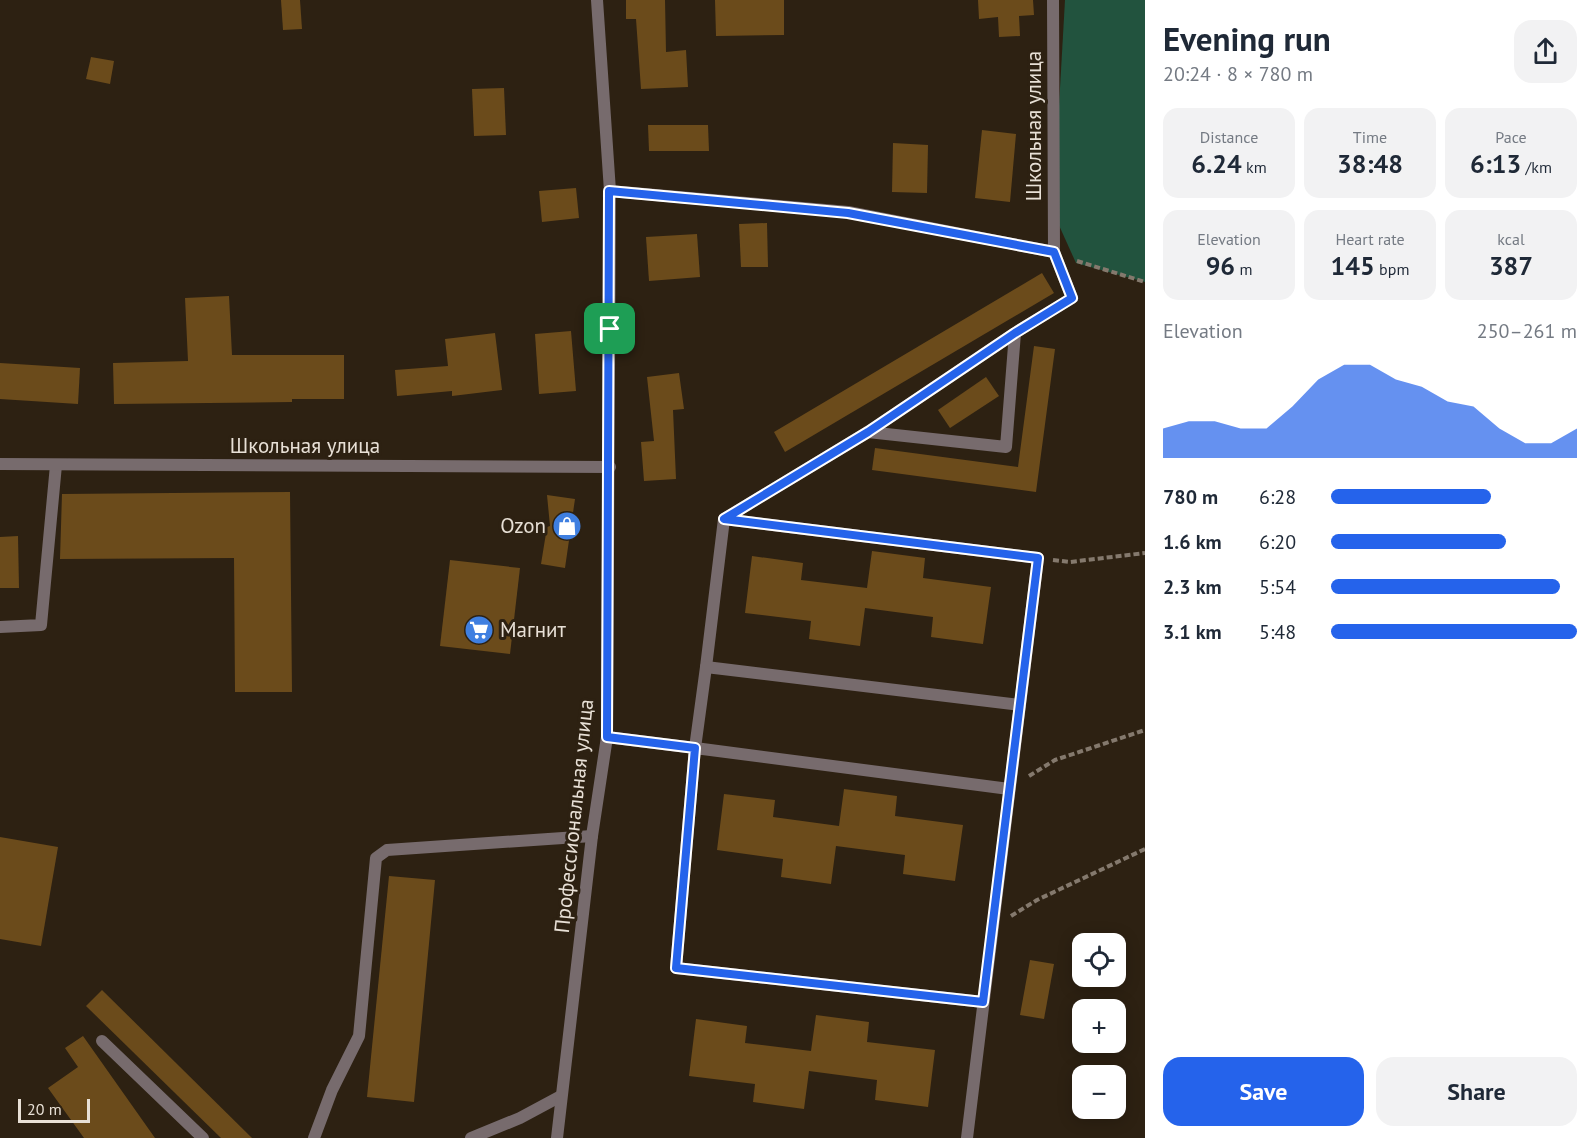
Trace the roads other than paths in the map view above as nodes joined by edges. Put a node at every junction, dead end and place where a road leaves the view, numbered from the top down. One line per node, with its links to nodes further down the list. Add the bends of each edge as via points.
1 (597, 0): 3 (street)
2 (1053, 0): 4 (street, Школьная улица)
3 (609, 189): 4 (street, via 848,213); 9 (street, Профессиональная улица)
4 (1054, 252): 5 (street, via 1072,298)
5 (1015, 333): 6 (street); 6 (street, via 1006,447)
6 (868, 432): 10 (street)
7 (0, 464): 8 (street, Школьная улица)
8 (56, 465): 9 (street, Школьная улица); 11 (street, via 42,625)
9 (610, 467): 14 (street, Профессиональная улица)
10 (724, 519): 12 (street); 13 (street, via 1038,558)
11 (0, 627)
12 (706, 667): 13 (street); 15 (street)
13 (1020, 705): 16 (street)
14 (607, 737): 15 (street); 17 (street, Профессиональная улица)
15 (695, 748): 16 (street); 18 (street, via 676,968)
16 (1009, 789): 18 (street)
17 (592, 836): 20 (street, Профессиональная улица); 22 (street, via 387,850 376,858 359,1036)
18 (983, 1002): 25 (street)
19 (102, 1041): 21 (street)
20 (561, 1096): 23 (street); 24 (street, Профессиональная улица)
21 (203, 1138)
22 (314, 1138)
23 (471, 1138)
24 (557, 1138)
25 (967, 1138)

